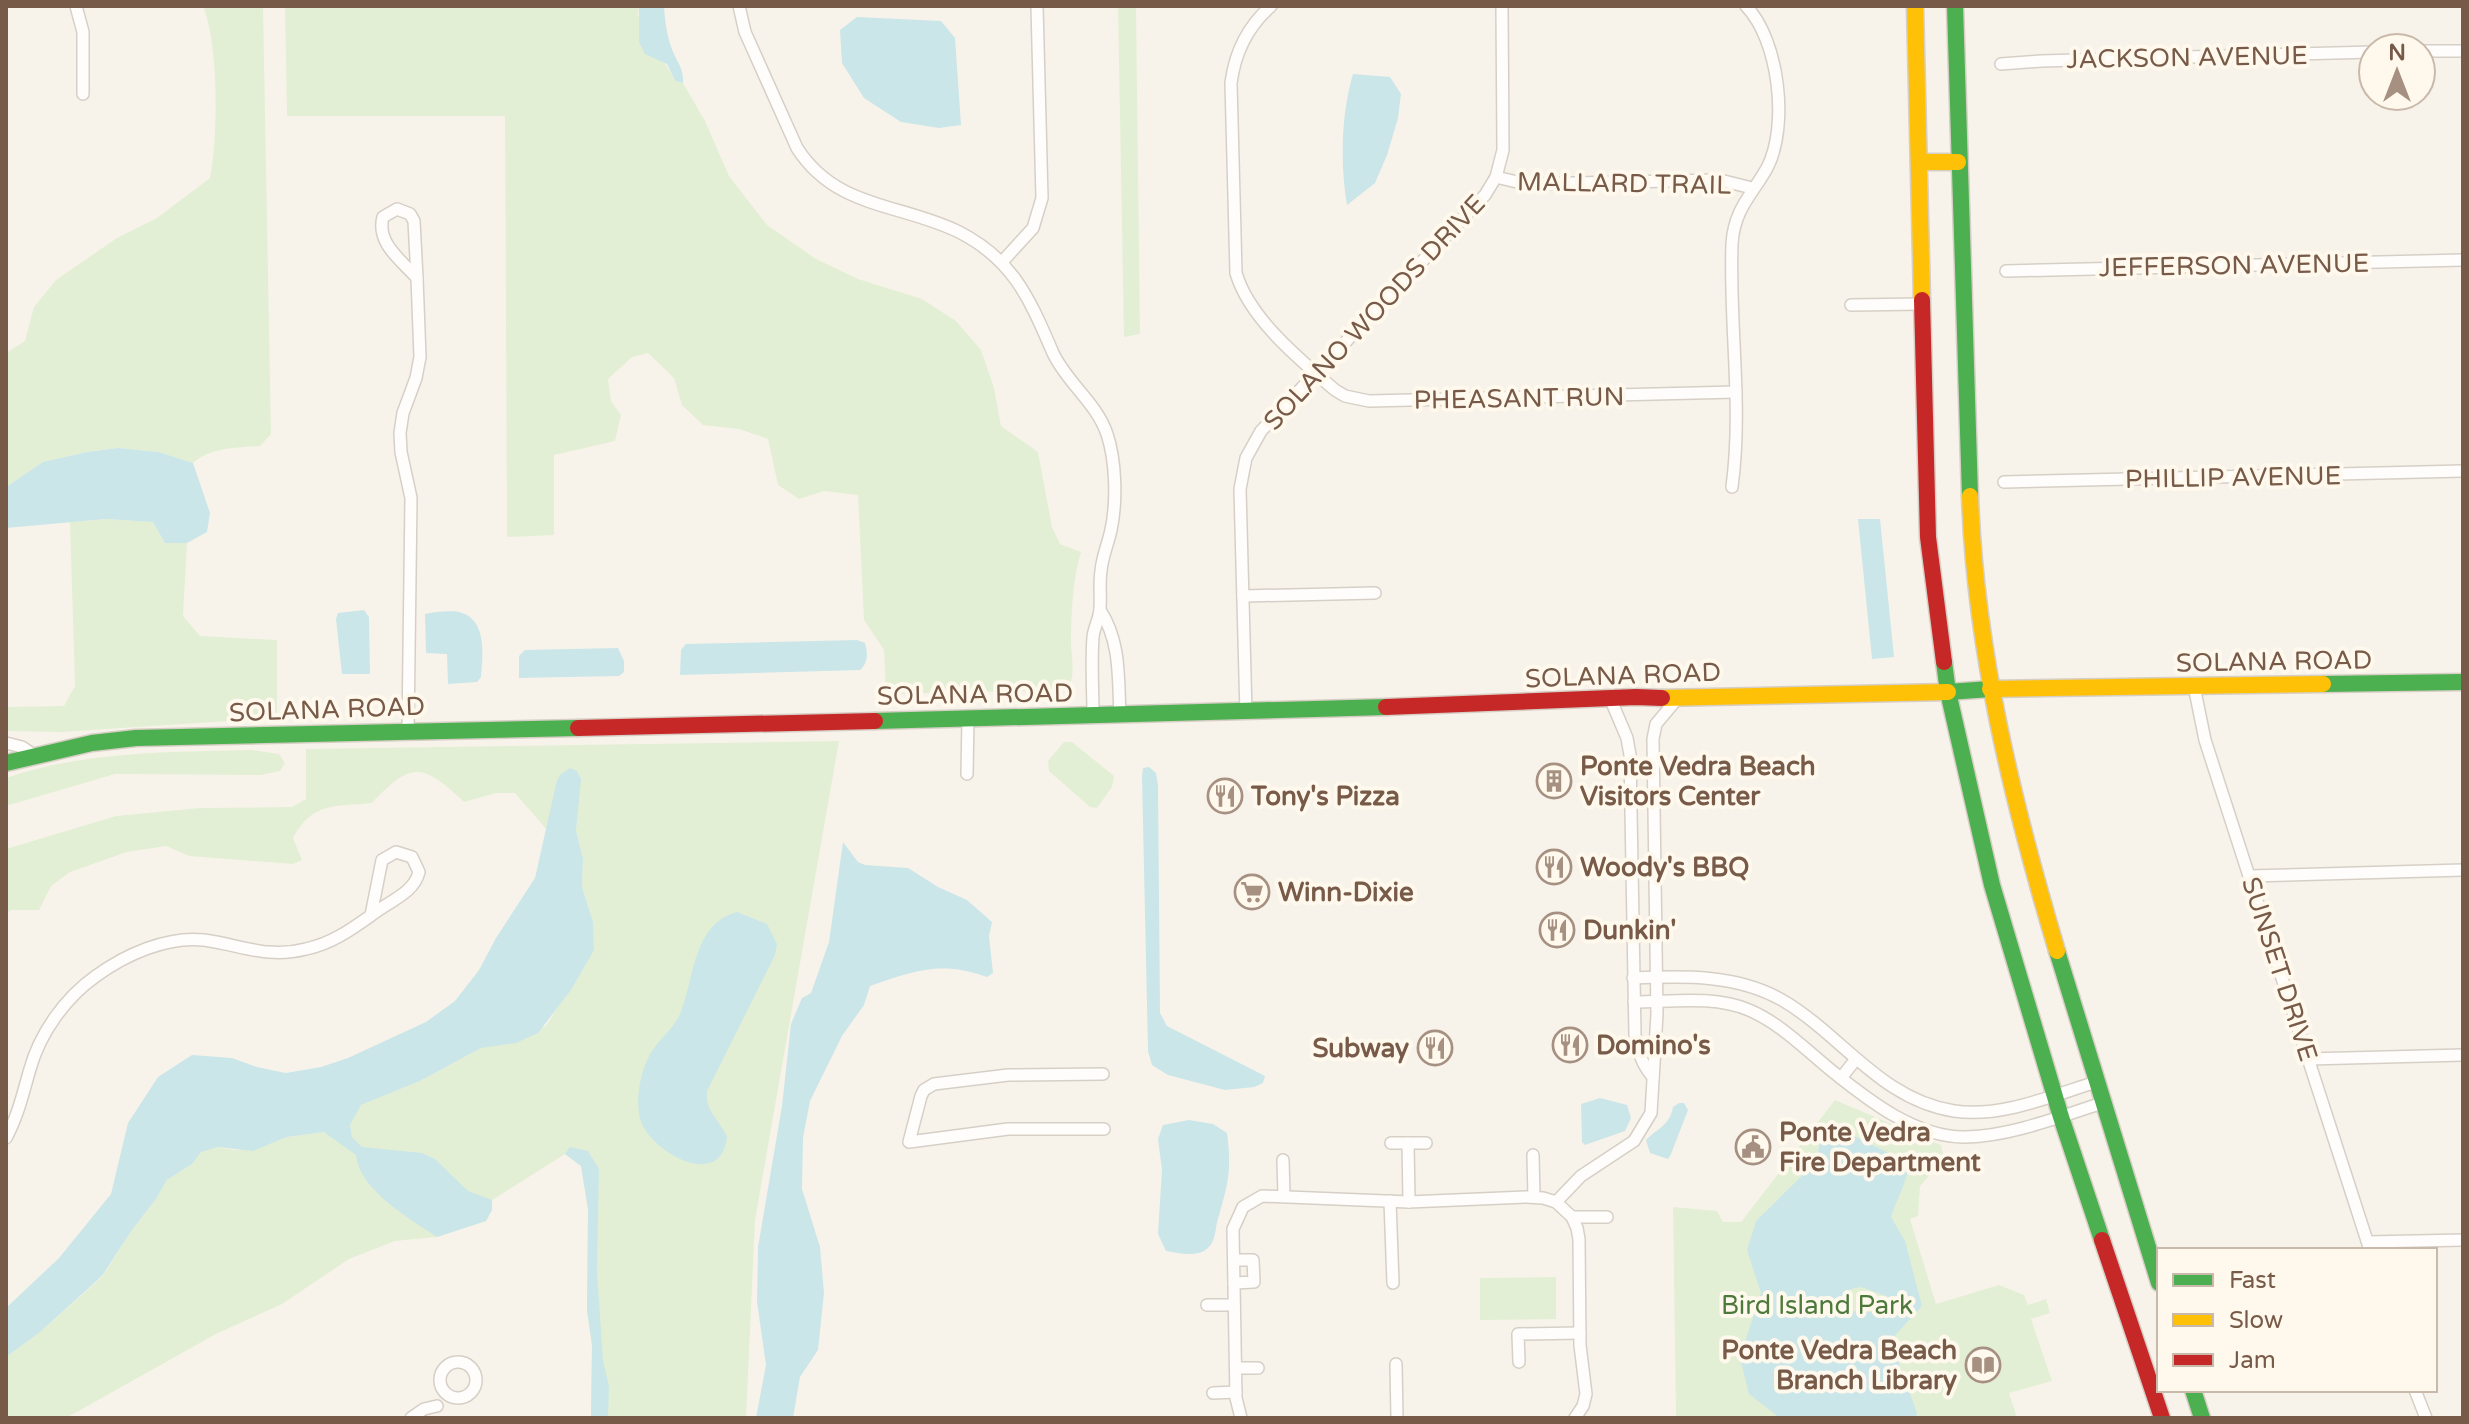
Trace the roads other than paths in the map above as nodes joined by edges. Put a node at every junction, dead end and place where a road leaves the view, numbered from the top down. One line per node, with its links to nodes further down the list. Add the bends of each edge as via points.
1 (76, 6): 13 (street, via 83,32)
2 (739, 6): 19 (street, via 745,32 797,148 819,176 851,196 962,234)
3 (1037, 6): 19 (street, via 1042,198 1033,228)
4 (1502, 6): 16 (street, SOLANO WOODS DRIVE, via 1503,150)
5 (1746, 6): 17 (street, via 1770,49 1777,86 1774,150)
6 (1915, 6): 14 (main road)
7 (1955, 6): 15 (main road)
8 (1264, 8): 24 (street, PHEASANT RUN, via 1237,54 1231,83 1236,273 1256,315)
9 (2437, 51): 10 (street)
10 (2463, 51)
11 (2357, 52): 12 (street, JACKSON AVENUE)
12 (2001, 64)
13 (83, 94)
14 (1919, 162): 15 (main road); 22 (main road)
15 (1958, 162): 34 (main road, via 1971,534)
16 (1496, 177): 17 (street, MALLARD TRAIL, via 1525,184 1720,180); 24 (street, SOLANO WOODS DRIVE, via 1485,195)
17 (1752, 188): 25 (street, via 1733,235)
18 (2463, 260): 20 (street, JEFFERSON AVENUE)
19 (1002, 262): 31 (street, via 1029,298 1054,356 1107,435 1113,515 1101,566)
20 (2006, 271)
21 (417, 278): 21 (street, via 414,221 404,210 388,211 382,235); 42 (street, via 420,357 400,433 411,498)
22 (1922, 304): 23 (street); 35 (main road, via 1928,537)
23 (1851, 305)
24 (1316, 374): 25 (street, PHEASANT RUN, via 1345,396 1369,401); 30 (street, SOLANO WOODS DRIVE, via 1261,431 1246,458 1240,489)
25 (1736, 392): 28 (street)
26 (2463, 471): 27 (street, PHILLIP AVENUE)
27 (2004, 482)
28 (1732, 487)
29 (1375, 593): 30 (street)
30 (1243, 596): 38 (street, SOLANO WOODS DRIVE)
31 (1100, 610): 39 (street, via 1116,644); 40 (street, via 1093,634)
32 (2463, 682): 33 (main road, SOLANA ROAD)
33 (2194, 686): 34 (main road, SOLANA ROAD); 48 (street, SUNSET DRIVE, via 2205,740)
34 (1990, 689): 35 (main road, SOLANA ROAD); 60 (main road, via 2039,890)
35 (1948, 692): 37 (main road, SOLANA ROAD); 61 (main road, via 1992,885)
36 (1610, 698): 37 (main road, SOLANA ROAD); 38 (main road, SOLANA ROAD); 51 (street, via 1630,755)
37 (1677, 699): 50 (street, via 1656,724 1653,739)
38 (1246, 713): 39 (main road, SOLANA ROAD)
39 (1120, 715): 40 (main road, SOLANA ROAD)
40 (1093, 716): 41 (main road, SOLANA ROAD)
41 (968, 718): 42 (main road, SOLANA ROAD); 46 (street)
42 (408, 730): 44 (main road, SOLANA ROAD, via 136,738)
43 (6, 743): 44 (street)
44 (34, 755): 45 (main road, SOLANA ROAD)
45 (6, 763)
46 (967, 774)
47 (2463, 870): 48 (street)
48 (2250, 876): 56 (street, SUNSET DRIVE)
49 (371, 915): 49 (street, via 382,860 396,852 412,857 417,880); 65 (street, via 331,941 307,949 265,953 181,941 112,965 75,994 49,1026)
50 (1656, 977): 51 (street); 53 (street); 55 (street, via 1707,978 1758,989 1782,1001)
51 (1633, 978): 52 (street)
52 (1634, 1002): 53 (street); 58 (street, via 1638,1050)
53 (1657, 1002): 58 (street); 59 (street, via 1713,1002 1750,1011)
54 (2463, 1055): 56 (street)
55 (1856, 1059): 59 (street); 61 (street, via 1908,1097 1954,1111 2001,1110)
56 (2308, 1059): 79 (street, SUNSET DRIVE)
57 (1103, 1074): 64 (street, via 1008,1075 928,1086 909,1142 1008,1129)
58 (1653, 1077): 75 (street, via 1651,1113 1639,1135 1581,1176)
59 (1841, 1078): 63 (street, via 1883,1110 1952,1136 1994,1134)
60 (2096, 1082): 61 (street); 62 (main road)
61 (2056, 1095): 63 (main road)
62 (2102, 1103): 63 (street); 81 (main road)
63 (2061, 1117): 101 (main road)
64 (1104, 1129)
65 (6, 1138)
66 (1391, 1143): 67 (street)
67 (1408, 1143): 68 (street); 74 (street)
68 (1426, 1143)
69 (1533, 1155): 72 (street)
70 (1283, 1160): 71 (street)
71 (1284, 1196): 73 (street); 80 (street, via 1251,1200 1237,1216)
72 (1534, 1197): 74 (street); 75 (street)
73 (1390, 1201): 74 (street); 83 (street)
74 (1409, 1202)
75 (1556, 1202): 76 (street)
76 (1572, 1217): 77 (street); 86 (street, via 1579,1239)
77 (1607, 1217)
78 (2463, 1240): 79 (street)
79 (2369, 1246)
80 (1234, 1260): 82 (street); 82 (street, via 1253,1260 1254,1282)
81 (2157, 1277)
82 (1234, 1283): 85 (street)
83 (1393, 1283)
84 (1207, 1305): 85 (street)
85 (1234, 1305): 89 (street)
86 (1580, 1333): 87 (street, via 1518,1334); 97 (street, via 1586,1394)
87 (1519, 1362)
88 (1396, 1364): 100 (street)
89 (1236, 1368): 90 (street); 95 (street)
90 (1258, 1368)
91 (2194, 1392): 102 (main road)
92 (2416, 1392): 103 (street)
93 (1213, 1393): 95 (street)
94 (447, 1395): 96 (street)
95 (1236, 1395): 99 (street)
96 (437, 1412): 98 (street, via 424,1409)
97 (1576, 1417)
98 (411, 1418)
99 (1241, 1418)
100 (1397, 1418)
101 (2162, 1418)
102 (2202, 1418)
103 (2426, 1418)

